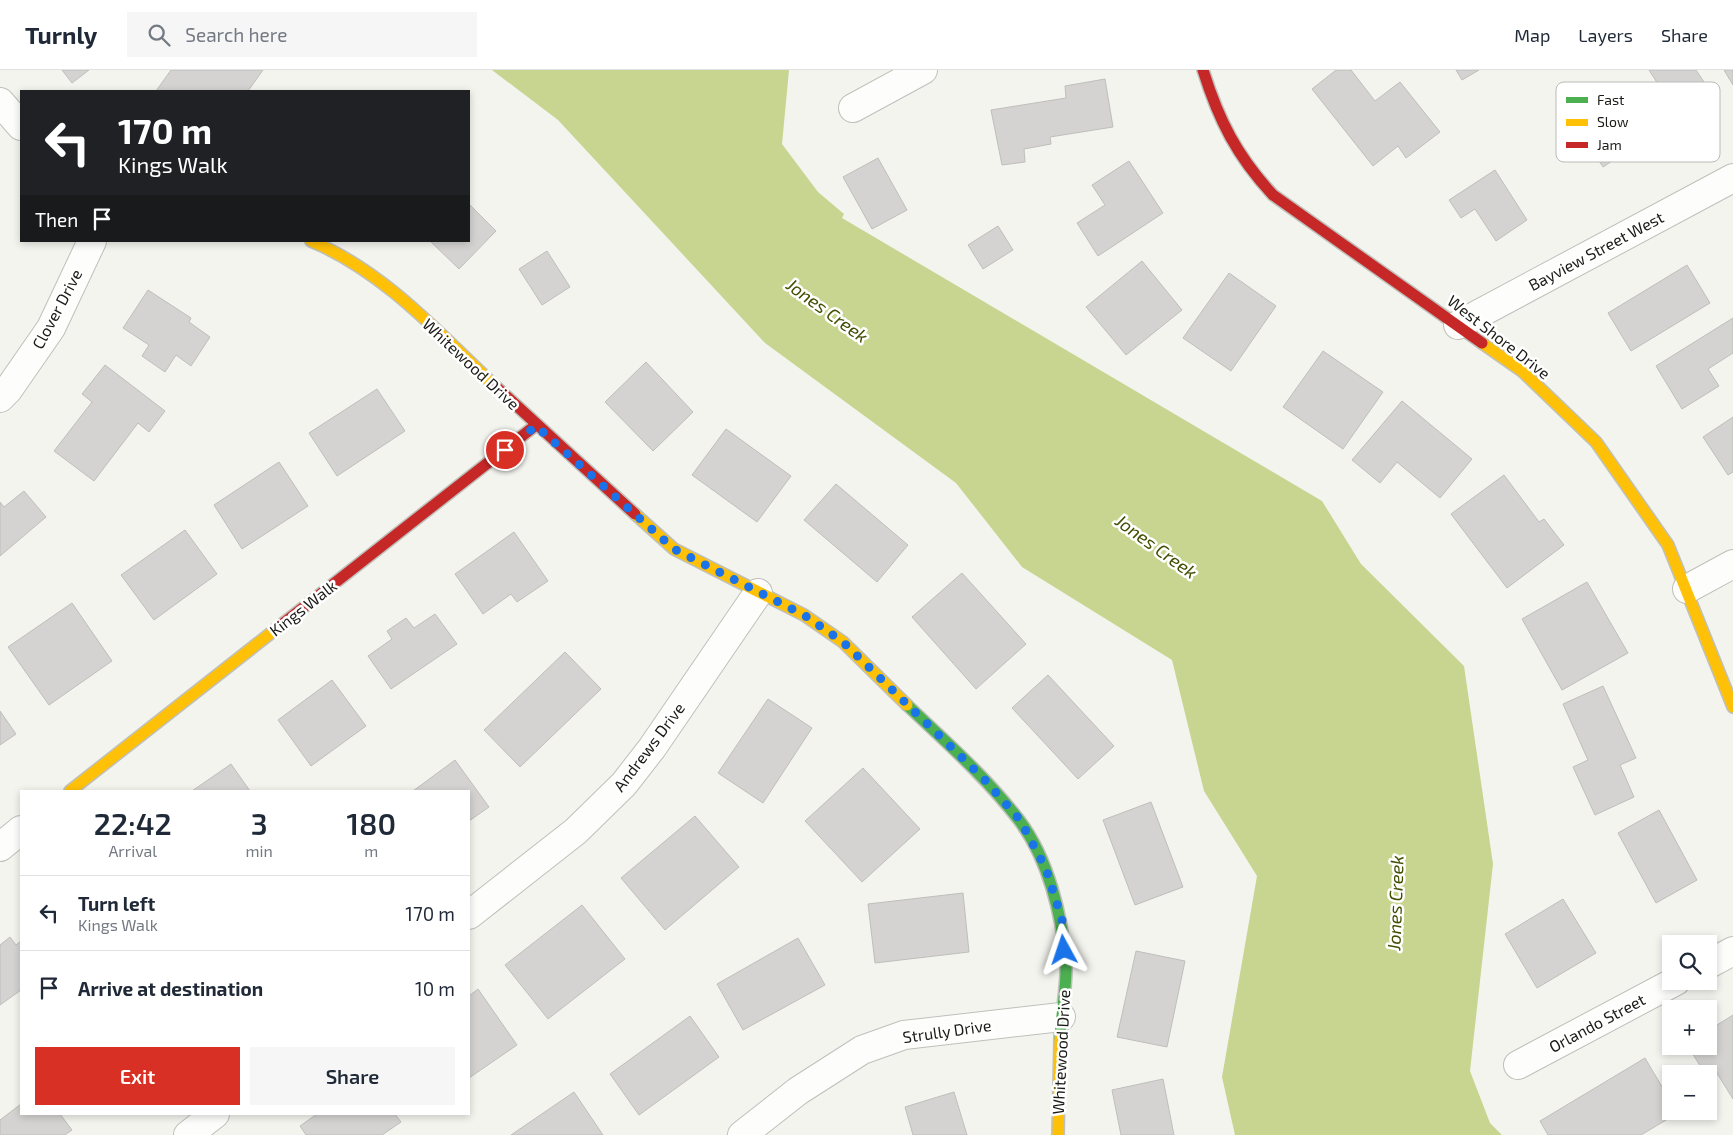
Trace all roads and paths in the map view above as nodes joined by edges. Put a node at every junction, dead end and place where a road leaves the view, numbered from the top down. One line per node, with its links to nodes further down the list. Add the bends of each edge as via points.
1 (923, 70): 4 (street)
2 (1203, 70): 9 (street, West Shore Drive, via 1228,140 1250,171 1273,195)
3 (0, 102): 5 (street)
4 (852, 108)
5 (20, 125)
6 (1733, 178): 9 (street, Bayview Street West)
7 (92, 242): 10 (street, Clover Drive, via 51,328)
8 (313, 242): 11 (street, Whitewood Drive, via 366,270 423,318)
9 (1458, 325): 13 (street, West Shore Drive, via 1522,371 1596,442 1668,545)
10 (0, 398)
11 (536, 426): 14 (street, Whitewood Drive, via 674,549); 16 (street, Kings Walk)
12 (1733, 564): 13 (street)
13 (1687, 589): 15 (street, West Shore Drive)
14 (758, 593): 19 (street, Andrews Drive, via 624,784 576,831); 23 (street, Whitewood Drive, via 804,615 843,642 984,779 1020,820 1046,869 1062,920 1066,965)
15 (1733, 707)
16 (71, 790)
17 (20, 831): 18 (street)
18 (0, 847)
19 (470, 914)
20 (1733, 951): 21 (street)
21 (1717, 960)
22 (1662, 988): 24 (street, Orlando Street)
23 (1061, 1017): 27 (street, Strully Drive, via 904,1034 862,1050 798,1091); 28 (street, Whitewood Drive)
24 (1518, 1065)
25 (214, 1115): 26 (street)
26 (188, 1135)
27 (742, 1135)
28 (1058, 1135)

